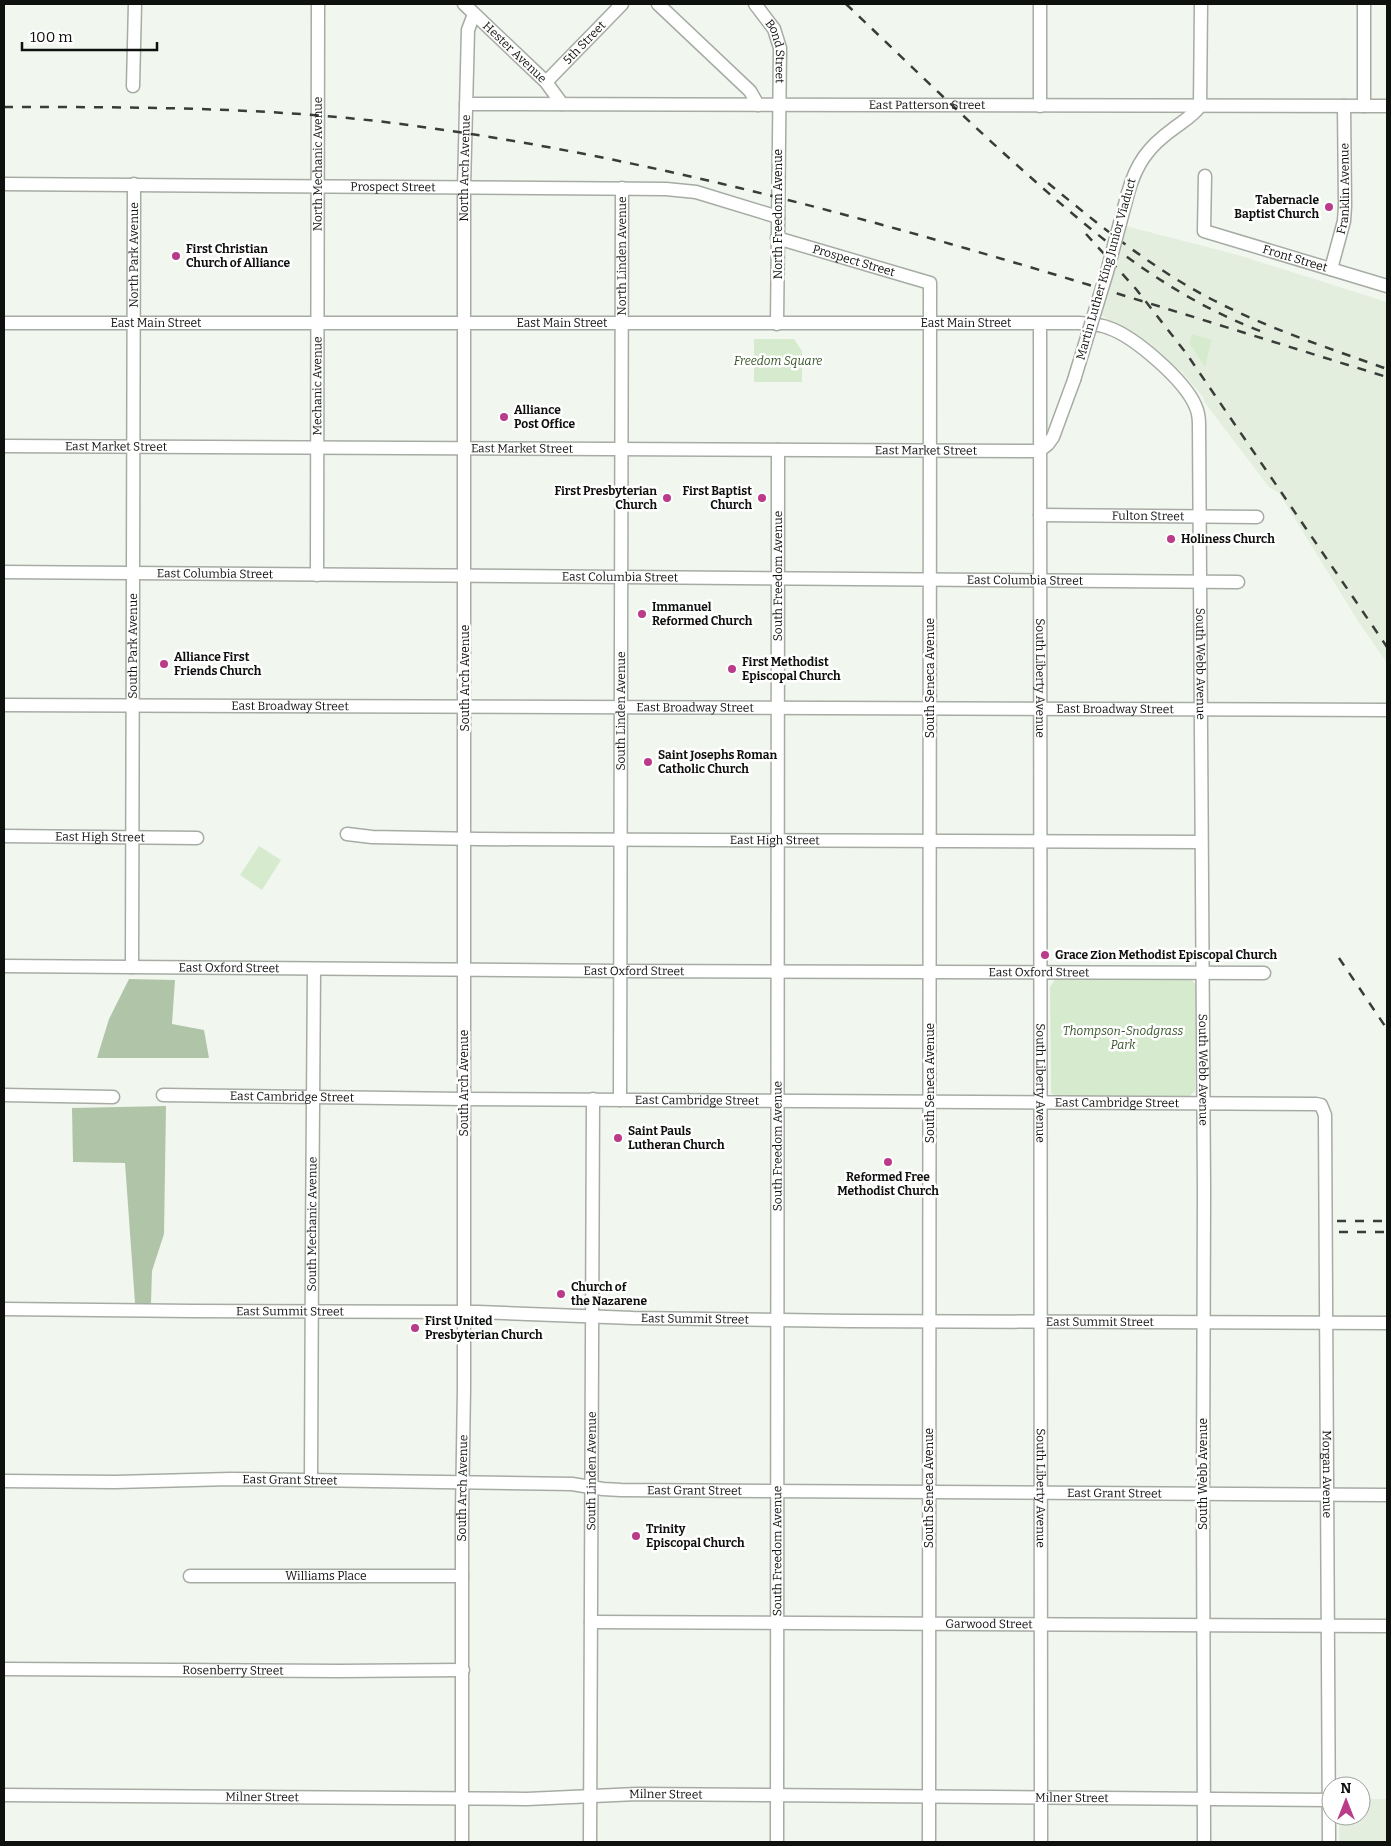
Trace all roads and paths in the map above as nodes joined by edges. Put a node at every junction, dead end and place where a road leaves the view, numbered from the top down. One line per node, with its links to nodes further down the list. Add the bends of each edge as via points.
1 (135, 4): 12 (street)
2 (318, 4): 25 (street, North Mechanic Avenue)
3 (464, 4): 10 (street, Hester Avenue)
4 (622, 4): 11 (street, 5th Street)
5 (658, 4): 15 (street, via 750,91)
6 (755, 4): 16 (street, Bond Street, via 771,24 779,42)
7 (1040, 4): 17 (street)
8 (1201, 4): 18 (street)
9 (1364, 4): 20 (street)
10 (474, 14): 11 (street, Hester Avenue); 13 (street, North Arch Avenue, via 468,30)
11 (546, 82): 14 (street, Hester Avenue)
12 (133, 86)
13 (466, 104): 14 (street, East Patterson Street); 26 (street, North Arch Avenue)
14 (562, 104): 15 (street, East Patterson Street)
15 (758, 105): 16 (street, East Patterson Street)
16 (778, 105): 17 (street, East Patterson Street); 28 (street, North Freedom Avenue)
17 (1040, 106): 18 (street, East Patterson Street)
18 (1200, 106): 19 (street, East Patterson Street); 49 (street, Martin Luther King Junior Viaduct, bridge, via 1150,148 1135,170 1074,380 1053,437)
19 (1344, 106): 20 (street, East Patterson Street); 30 (street, Franklin Avenue, via 1344,221)
20 (1364, 106): 21 (street, East Patterson Street)
21 (1387, 106)
22 (1205, 176): 30 (street, Front Street, via 1204,231)
23 (4, 184): 24 (street, Prospect Street)
24 (134, 184): 25 (street, Prospect Street); 34 (street, North Park Avenue)
25 (318, 185): 26 (street, Prospect Street); 35 (street, North Mechanic Avenue)
26 (464, 187): 27 (street, Prospect Street); 36 (street, North Arch Avenue)
27 (622, 188): 28 (street, Prospect Street, via 694,192); 37 (street, North Linden Avenue)
28 (778, 217): 29 (street, North Freedom Avenue)
29 (777, 238): 31 (street, Prospect Street); 38 (street, North Freedom Avenue)
30 (1331, 269): 32 (street, Front Street)
31 (930, 283): 39 (street, South Seneca Avenue)
32 (1387, 286)
33 (4, 323): 34 (street, East Main Street)
34 (134, 324): 35 (street, East Main Street); 43 (street, South Park Avenue)
35 (318, 324): 36 (street, East Main Street); 44 (street, Mechanic Avenue)
36 (466, 324): 37 (street, East Main Street); 45 (street, South Arch Avenue)
37 (621, 324): 38 (street, East Main Street); 46 (street, South Linden Avenue)
38 (777, 324): 39 (street, East Main Street)
39 (930, 324): 40 (street, East Main Street); 48 (street, South Seneca Avenue)
40 (1040, 324): 41 (street, East Main Street, via 1096,325); 49 (street, South Liberty Avenue)
41 (1118, 331): 51 (street, South Webb Avenue, via 1166,368 1195,405 1199,424)
42 (4, 446): 43 (street, East Market Street)
43 (134, 447): 44 (street, East Market Street); 54 (street, South Park Avenue)
44 (318, 448): 45 (street, East Market Street); 55 (street)
45 (465, 448): 46 (street, East Market Street); 56 (street, South Arch Avenue)
46 (621, 449): 47 (street, East Market Street); 57 (street, South Linden Avenue)
47 (778, 450): 48 (street, East Market Street); 58 (street, South Freedom Avenue)
48 (930, 450): 49 (street, East Market Street); 59 (street, South Seneca Avenue)
49 (1039, 451): 50 (street, South Liberty Avenue)
50 (1040, 515): 51 (street, Fulton Street); 60 (street, South Liberty Avenue)
51 (1199, 516): 52 (street, Fulton Street); 61 (street, South Webb Avenue)
52 (1256, 517)
53 (4, 572): 54 (street, East Columbia Street)
54 (133, 573): 55 (street, East Columbia Street); 64 (street, South Park Avenue)
55 (317, 574): 56 (street, East Columbia Street)
56 (465, 576): 57 (street, East Columbia Street); 65 (street, South Arch Avenue)
57 (622, 577): 58 (street, East Columbia Street); 66 (street, South Linden Avenue)
58 (778, 578): 59 (street, East Columbia Street); 67 (street, South Freedom Avenue)
59 (930, 580): 60 (street, East Columbia Street); 68 (street, South Seneca Avenue)
60 (1039, 581): 61 (street, East Columbia Street); 69 (street, South Liberty Avenue)
61 (1200, 582): 62 (street, East Columbia Street); 71 (street, South Webb Avenue)
62 (1238, 582)
63 (4, 705): 64 (street, East Broadway Street)
64 (133, 705): 65 (street, East Broadway Street); 74 (street, South Park Avenue)
65 (465, 707): 66 (street, East Broadway Street); 76 (street, South Arch Avenue)
66 (620, 708): 67 (street, East Broadway Street); 77 (street, South Linden Avenue)
67 (778, 709): 68 (street, East Broadway Street); 78 (street, South Freedom Avenue)
68 (930, 709): 69 (street, East Broadway Street); 79 (street, South Seneca Avenue)
69 (1040, 710): 71 (street, East Broadway Street); 80 (street, South Liberty Avenue)
70 (1387, 710): 71 (street, East Broadway Street)
71 (1201, 711): 81 (street, South Webb Avenue)
72 (347, 834): 76 (street, East High Street)
73 (4, 836): 74 (street, East High Street)
74 (132, 837): 75 (street, East High Street); 83 (street, South Park Avenue)
75 (197, 838)
76 (464, 839): 77 (street, East High Street); 85 (street, South Arch Avenue)
77 (621, 840): 78 (street, East High Street); 86 (street, South Linden Avenue)
78 (778, 841): 79 (street, East High Street); 87 (street, South Freedom Avenue)
79 (929, 841): 80 (street, East High Street); 88 (street, South Seneca Avenue)
80 (1041, 842): 81 (street, East High Street); 89 (street, South Liberty Avenue)
81 (1201, 842): 91 (street, South Webb Avenue)
82 (4, 966): 83 (street, East Oxford Street)
83 (132, 967): 84 (street, East Oxford Street)
84 (314, 969): 85 (street, East Oxford Street); 95 (street, South Mechanic Avenue)
85 (465, 970): 86 (street, East Oxford Street); 96 (street, South Arch Avenue)
86 (621, 971): 87 (street, East Oxford Street); 98 (street, South Linden Avenue)
87 (778, 971): 88 (street, East Oxford Street); 99 (street, South Freedom Avenue)
88 (929, 972): 89 (street, East Oxford Street); 100 (street, South Seneca Avenue)
89 (1041, 973): 91 (street, East Oxford Street); 101 (street, South Liberty Avenue)
90 (1264, 973): 91 (street, East Oxford Street)
91 (1202, 974): 102 (street, South Webb Avenue)
92 (4, 1095): 94 (street)
93 (163, 1095): 95 (street, East Cambridge Street)
94 (113, 1097)
95 (314, 1098): 96 (street, East Cambridge Street); 105 (street, South Mechanic Avenue)
96 (464, 1099): 97 (street, East Cambridge Street); 106 (street, South Arch Avenue)
97 (593, 1100): 98 (street, East Cambridge Street); 107 (street, South Linden Avenue)
98 (620, 1100): 99 (street, East Cambridge Street)
99 (778, 1100): 100 (street, East Cambridge Street); 108 (street, South Freedom Avenue)
100 (931, 1102): 101 (street, East Cambridge Street); 109 (street, South Seneca Avenue)
101 (1041, 1102): 102 (street, East Cambridge Street); 110 (street, South Liberty Avenue)
102 (1204, 1103): 103 (street, East Cambridge Street); 111 (street, South Webb Avenue)
103 (1321, 1105): 112 (street, Morgan Avenue, via 1325,1115)
104 (4, 1308): 105 (street, East Summit Street)
105 (311, 1312): 106 (street, East Summit Street); 114 (street, South Mechanic Avenue)
106 (463, 1313): 107 (street, East Summit Street); 116 (street, South Arch Avenue)
107 (591, 1316): 108 (street, East Summit Street); 117 (street, South Linden Avenue)
108 (778, 1319): 109 (street, East Summit Street); 118 (street, South Freedom Avenue)
109 (929, 1321): 110 (street, East Summit Street); 119 (street, South Seneca Avenue)
110 (1041, 1322): 111 (street, East Summit Street); 120 (street, South Liberty Avenue)
111 (1203, 1323): 112 (street, East Summit Street); 121 (street, South Webb Avenue)
112 (1326, 1323): 113 (street, East Summit Street); 122 (street, Morgan Avenue)
113 (1387, 1323)
114 (311, 1480): 115 (street, East Grant Street); 116 (street, East Grant Street)
115 (4, 1481)
116 (463, 1483): 117 (street, East Grant Street, via 572,1484); 125 (street, South Arch Avenue)
117 (590, 1488): 118 (street, East Grant Street); 126 (street, South Linden Avenue)
118 (778, 1492): 119 (street, East Grant Street); 127 (street, South Freedom Avenue)
119 (929, 1493): 120 (street, East Grant Street); 128 (street, South Seneca Avenue)
120 (1041, 1493): 121 (street, East Grant Street); 129 (street, South Liberty Avenue)
121 (1203, 1494): 122 (street, East Grant Street); 130 (street, South Webb Avenue)
122 (1327, 1495): 123 (street, East Grant Street); 131 (street, Morgan Avenue)
123 (1387, 1495)
124 (190, 1576): 125 (street, Williams Place)
125 (462, 1576): 134 (street, South Arch Avenue)
126 (591, 1622): 127 (street, Garwood Street); 138 (street, South Linden Avenue)
127 (777, 1623): 128 (street, Garwood Street); 137 (street, South Freedom Avenue)
128 (929, 1624): 129 (street, Garwood Street); 140 (street, South Seneca Avenue)
129 (1041, 1625): 130 (street, Garwood Street); 141 (street, South Liberty Avenue)
130 (1204, 1626): 131 (street, Garwood Street); 142 (street, South Webb Avenue)
131 (1327, 1626): 132 (street, Garwood Street); 135 (street, Morgan Avenue)
132 (1387, 1626)
133 (4, 1669): 134 (street, Rosenberry Street)
134 (462, 1670): 139 (street, South Arch Avenue)
135 (1329, 1776)
136 (4, 1795): 139 (street, Milner Street)
137 (777, 1795): 138 (street, Milner Street); 140 (street, Milner Street); 147 (street, South Freedom Avenue)
138 (590, 1796): 139 (street, Milner Street, via 527,1799); 146 (street, South Linden Avenue)
139 (462, 1797): 145 (street, South Arch Avenue)
140 (929, 1797): 141 (street, Milner Street); 148 (street, South Seneca Avenue)
141 (1041, 1797): 142 (street, Milner Street); 149 (street, South Liberty Avenue)
142 (1204, 1798): 143 (street, Milner Street); 150 (street, South Webb Avenue)
143 (1321, 1800)
144 (1329, 1826): 151 (street, Morgan Avenue)
145 (462, 1842)
146 (590, 1842)
147 (777, 1842)
148 (929, 1842)
149 (1041, 1842)
150 (1204, 1842)
151 (1329, 1842)

